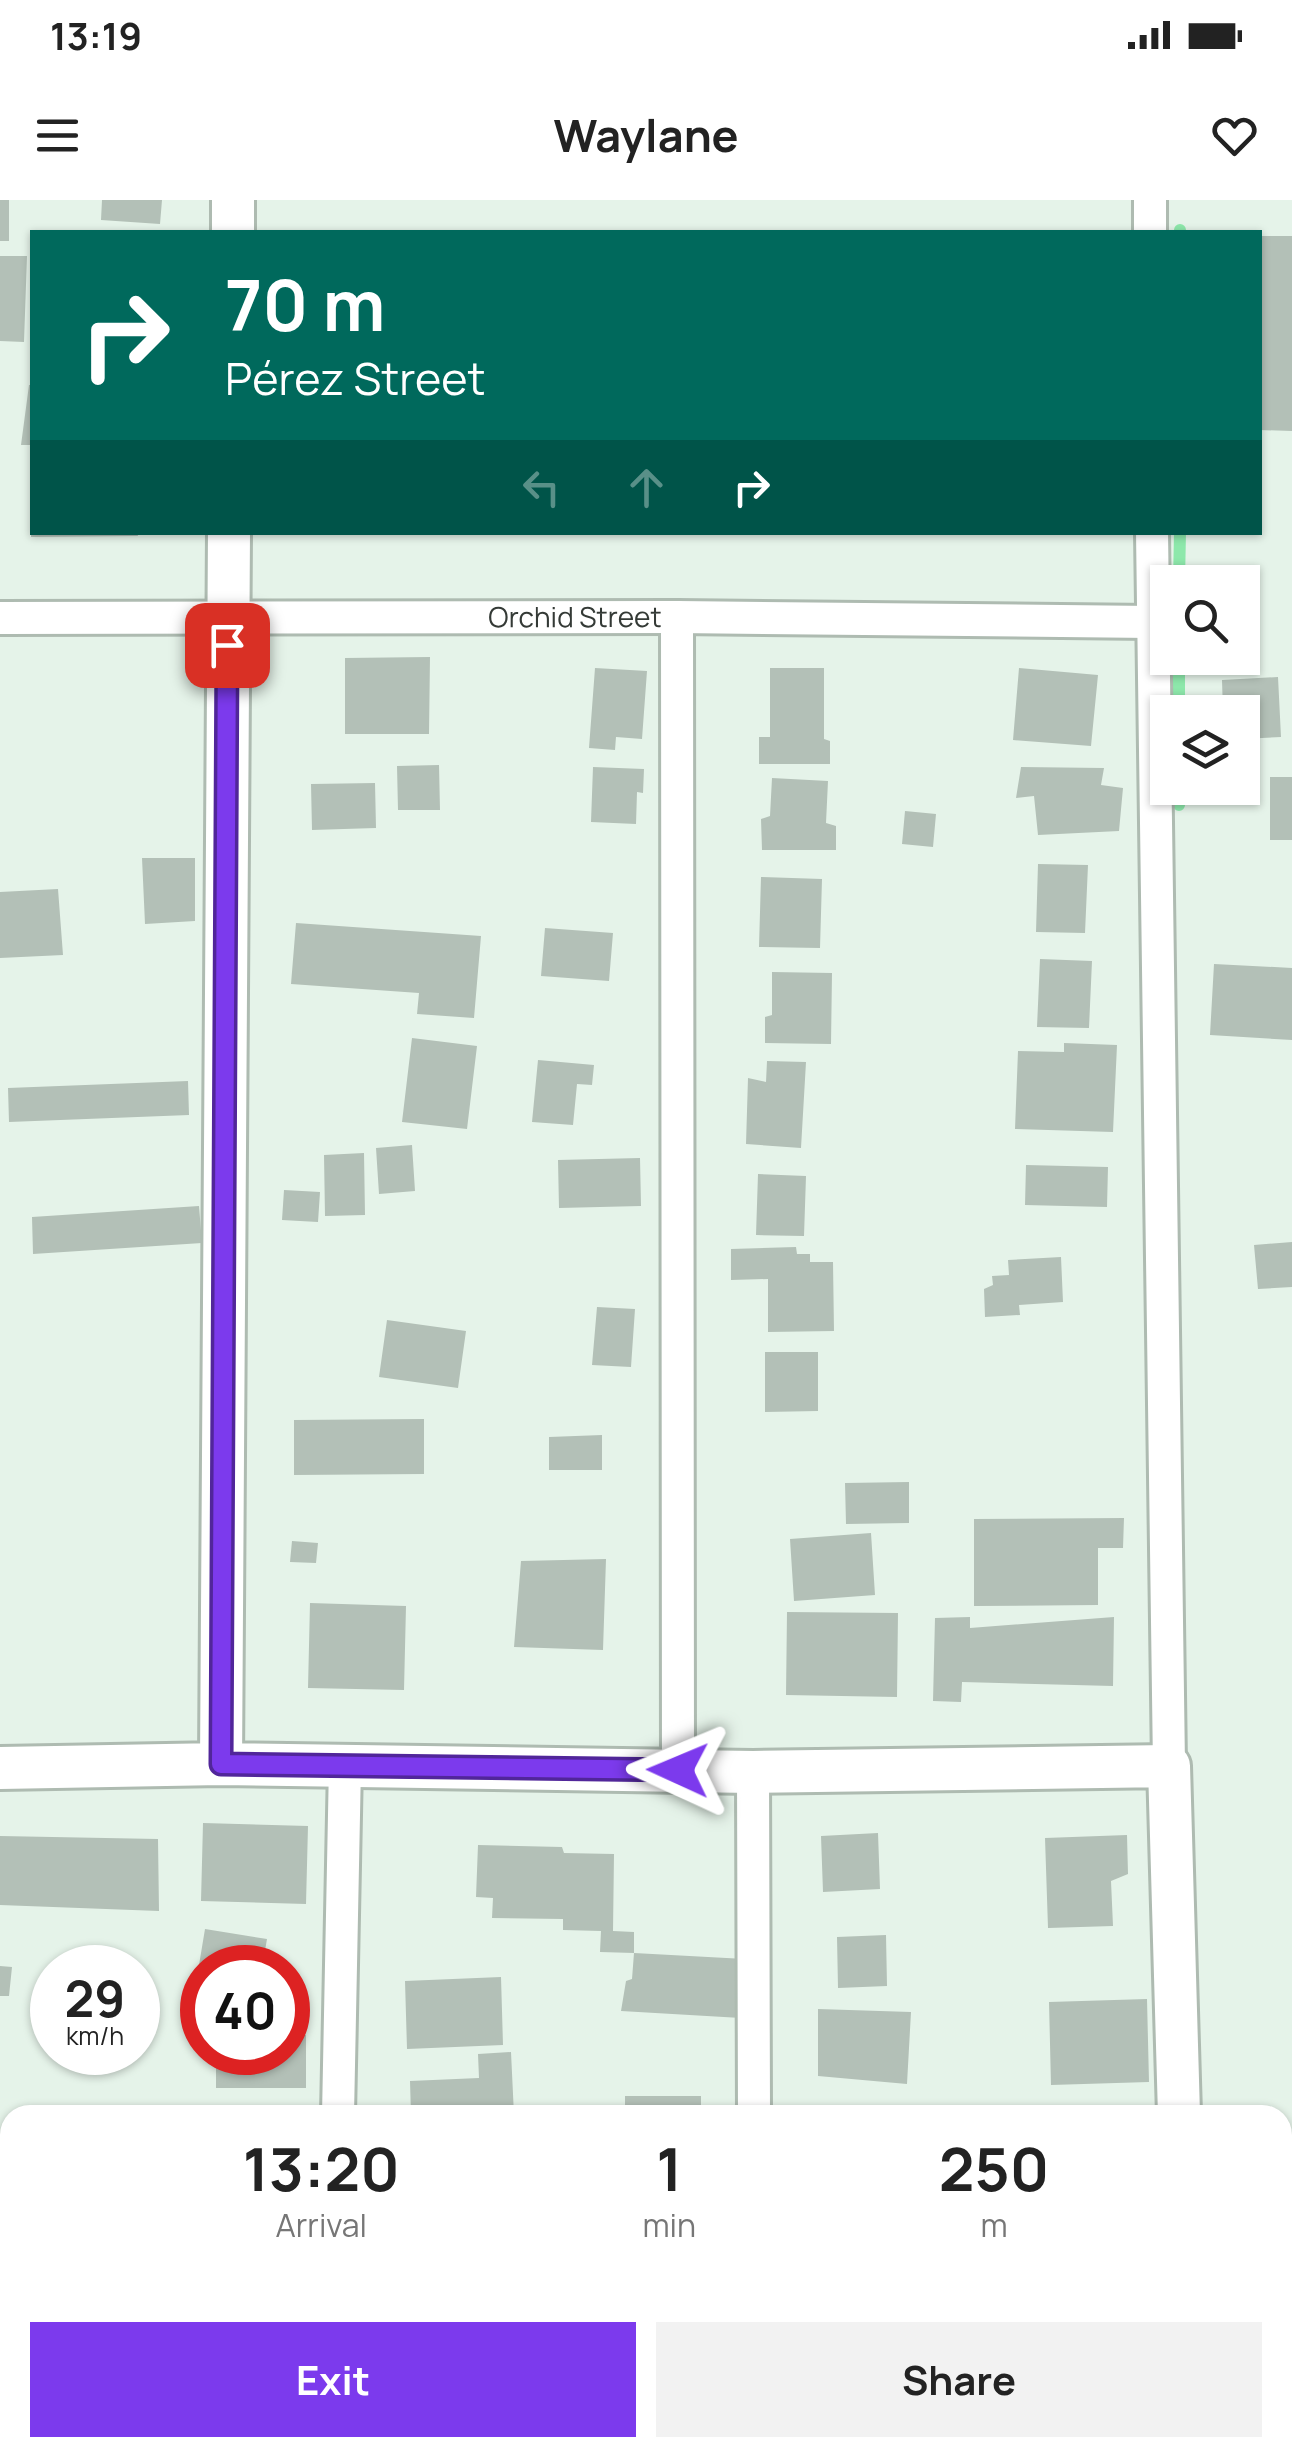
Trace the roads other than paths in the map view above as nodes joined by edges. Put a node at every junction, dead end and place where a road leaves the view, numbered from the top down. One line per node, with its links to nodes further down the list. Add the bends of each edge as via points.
1 (234, 200): 3 (street)
2 (1150, 200): 4 (street)
3 (233, 230)
4 (1150, 230)
5 (229, 535): 10 (street)
6 (1152, 535): 7 (street)
7 (1152, 565)
8 (677, 617): 10 (street, Orchid Street); 11 (street, Orchid Street); 17 (street)
9 (0, 618): 10 (street, Orchid Street)
10 (227, 620): 13 (street)
11 (1150, 622)
12 (1153, 675): 15 (street)
13 (221, 1764): 14 (street); 16 (street)
14 (345, 1765): 17 (street); 19 (street)
15 (1168, 1766): 18 (street); 21 (street)
16 (0, 1768)
17 (678, 1770): 18 (street)
18 (753, 1772): 20 (street)
19 (338, 2105)
20 (754, 2105)
21 (1179, 2105)

